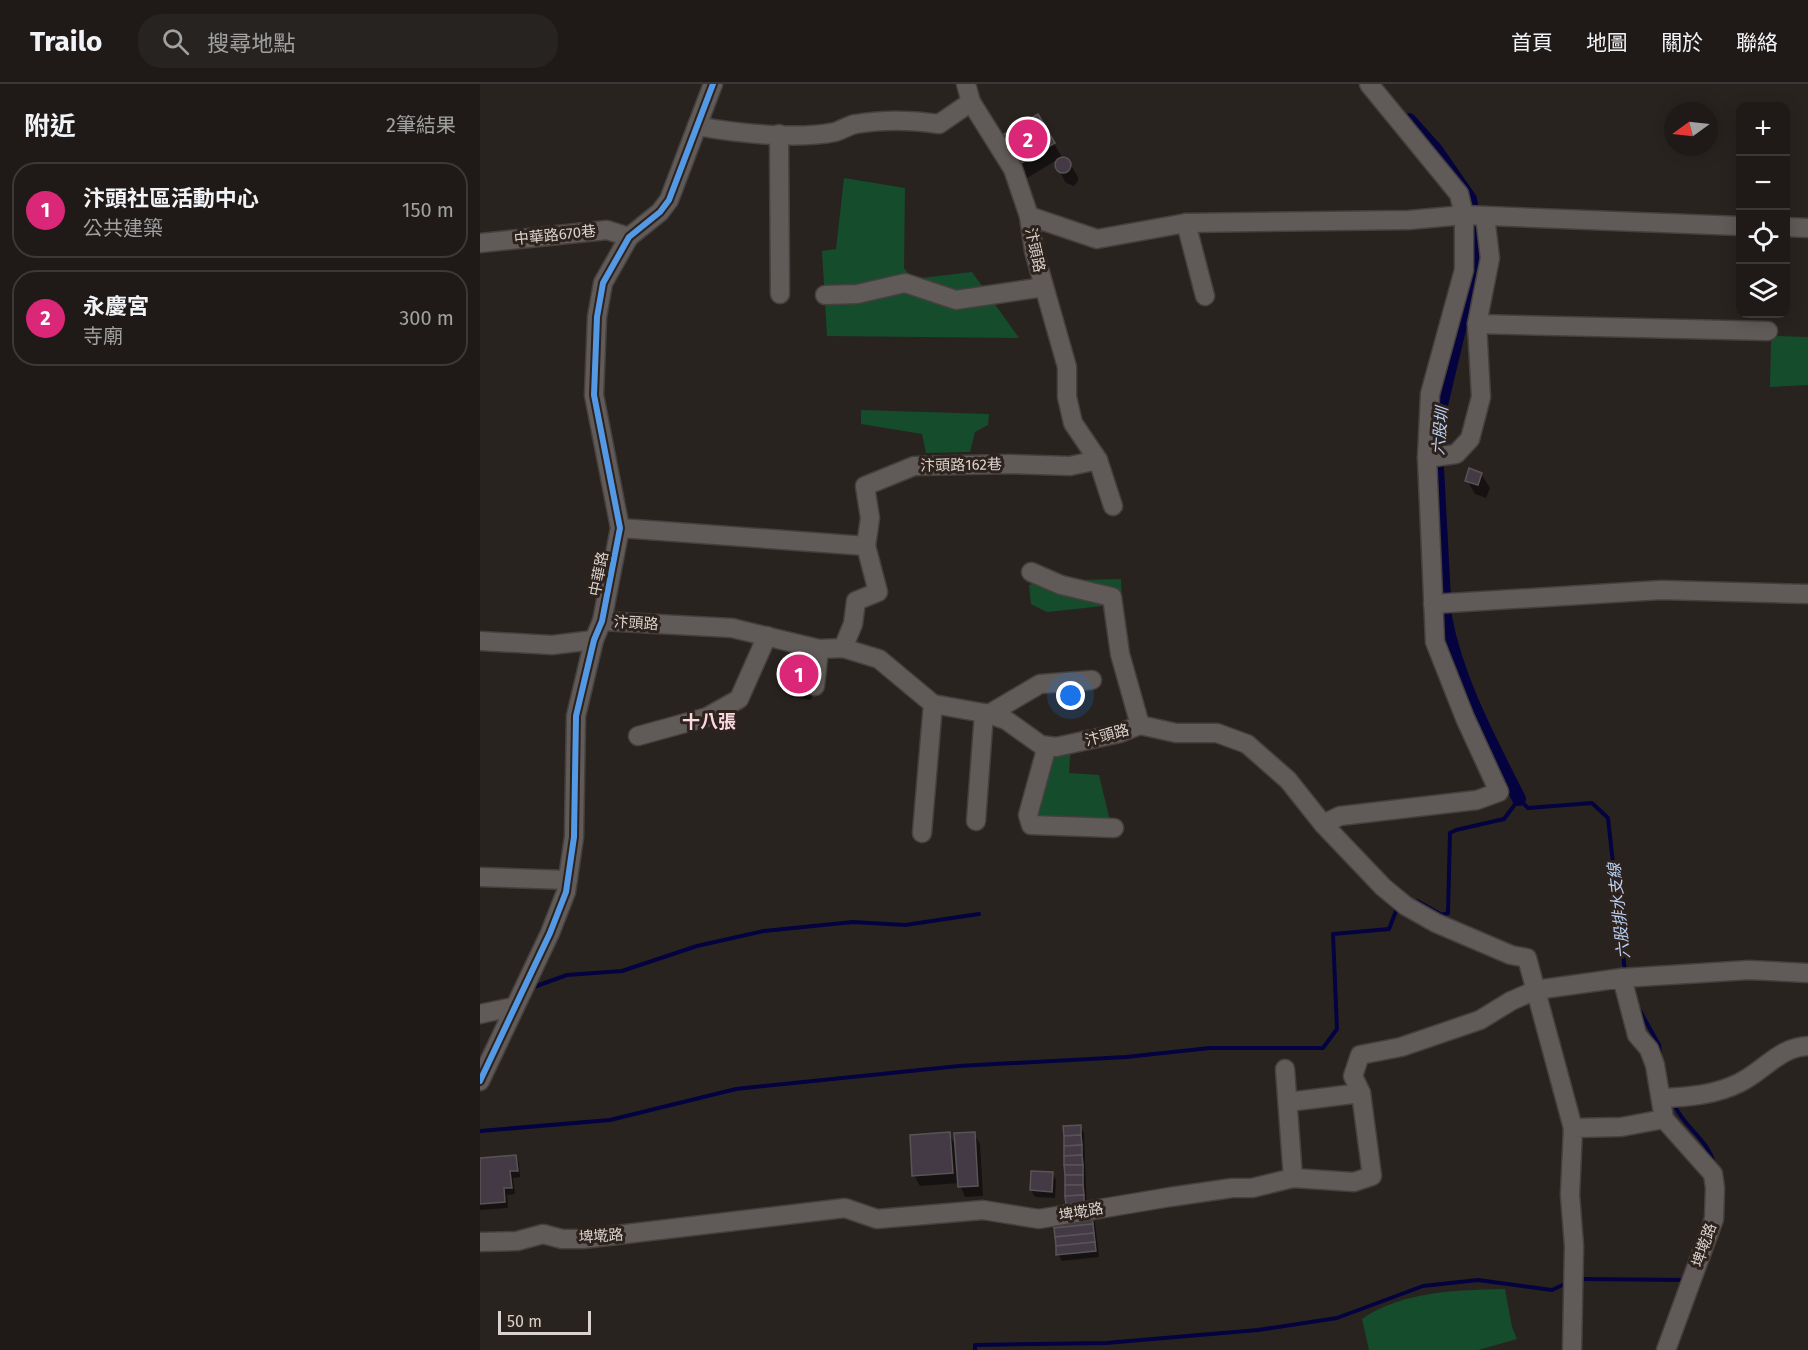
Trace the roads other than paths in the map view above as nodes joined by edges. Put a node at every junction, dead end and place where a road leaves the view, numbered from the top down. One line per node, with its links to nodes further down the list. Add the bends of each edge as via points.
1 (713, 84): 4 (street, 中華路)
2 (1369, 84): 6 (street, via 1459,194)
3 (968, 93): 5 (street, 汴頭路, via 939,124 909,120 855,124 835,132); 7 (street, 汴頭路, via 1013,169)
4 (697, 126): 5 (street, 汴頭路, via 734,133); 13 (street, 中華路, via 669,200)
5 (779, 134): 16 (street)
6 (1464, 215): 8 (street); 9 (street, via 1409,220); 21 (street, via 1464,270 1430,394)
7 (1029, 216): 9 (street, via 1097,239); 15 (street, 汴頭路)
8 (1485, 216): 10 (street); 19 (street, via 1490,258)
9 (1186, 223): 18 (street)
10 (1736, 225)
11 (1790, 227): 12 (street)
12 (1808, 228)
13 (629, 237): 14 (street, 中華路670巷, via 607,230); 24 (street, 中華路, via 603,283 597,317 594,395)
14 (480, 243)
15 (1044, 287): 17 (street, via 956,300 905,283 857,294); 22 (street, 汴頭路, via 1067,367 1067,397 1073,423)
16 (780, 294)
17 (825, 295)
18 (1205, 296)
19 (1477, 324): 20 (street); 21 (street, via 1481,397 1470,439 1456,454)
20 (1768, 332)
21 (1430, 458): 28 (street)
22 (1098, 460): 23 (street, 汴頭路); 25 (street, 汴頭路162巷, via 1070,466 914,466 865,486 870,518)
23 (1113, 506)
24 (620, 528): 25 (street); 29 (street, 中華路)
25 (866, 546): 33 (street, 汴頭路162巷, via 878,592 856,601 853,624)
26 (1031, 572): 39 (street, via 1061,585 1112,597 1120,654)
27 (1808, 594): 28 (street, via 1661,590)
28 (1442, 603): 43 (street, via 1435,642 1499,792 1477,800 1340,816)
29 (602, 621): 30 (street, 汴頭路, via 732,628); 31 (street, 中華路)
30 (768, 636): 34 (street, 汴頭路); 40 (street, via 739,699 706,717)
31 (594, 640): 32 (street, via 552,645); 47 (street, 中華路, via 576,716 574,837)
32 (480, 641)
33 (843, 648): 34 (street, 汴頭路); 37 (street, 汴頭路, via 879,659)
34 (819, 649): 36 (street)
35 (1092, 680): 38 (street, via 1040,684)
36 (815, 686)
37 (933, 704): 38 (street, 汴頭路); 45 (street)
38 (987, 714): 41 (street, 汴頭路, via 1006,720); 42 (street)
39 (1140, 725): 41 (street, 汴頭路, via 1103,737); 43 (street, 汴頭路, via 1176,734 1218,733 1247,744 1287,780)
40 (638, 736)
41 (1047, 746): 44 (street, via 1028,815 1031,825)
42 (976, 822)
43 (1323, 824): 50 (street, 汴頭路, via 1402,902 1436,923 1511,956 1527,958)
44 (1114, 828)
45 (922, 833)
46 (480, 877): 47 (street)
47 (568, 880): 51 (street, 中華路, via 550,933)
48 (1808, 973): 49 (street, 埤墘路, via 1749,970)
49 (1622, 978): 50 (street, 埤墘路); 57 (street, via 1637,1035 1649,1049 1655,1065)
50 (1536, 990): 56 (street, 埤墘路, via 1480,1020 1401,1047 1360,1055 1353,1076); 60 (street)
51 (513, 1007): 52 (street); 55 (street, 中華路)
52 (480, 1014)
53 (1808, 1046): 57 (street, via 1791,1047 1729,1087 1695,1096)
54 (1285, 1070): 58 (street)
55 (480, 1081)
56 (1361, 1093): 58 (street); 61 (street, 埤墘路, via 1372,1176 1354,1182)
57 (1661, 1098): 59 (street)
58 (1288, 1102): 61 (street)
59 (1664, 1119): 60 (street, via 1621,1127); 64 (street, 埤墘路, via 1713,1174 1715,1188 1714,1219)
60 (1573, 1128): 63 (street)
61 (1293, 1178): 62 (street, 埤墘路, via 1252,1188 1039,1219 982,1210 877,1219 845,1208 583,1239 543,1234)
62 (480, 1242)
63 (1572, 1350)
64 (1666, 1350)

